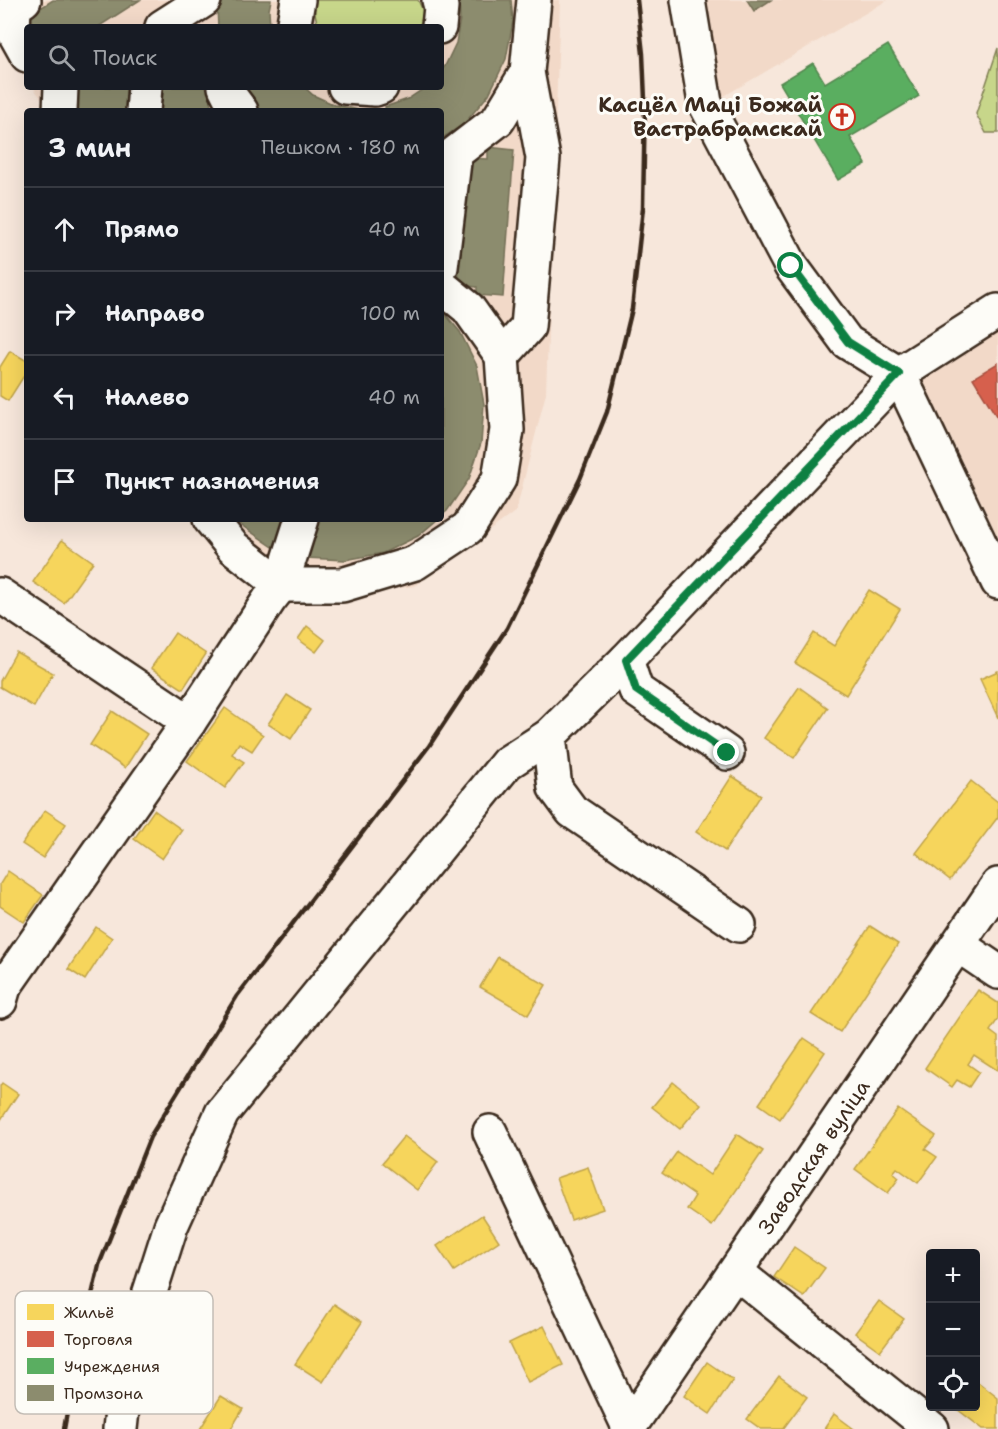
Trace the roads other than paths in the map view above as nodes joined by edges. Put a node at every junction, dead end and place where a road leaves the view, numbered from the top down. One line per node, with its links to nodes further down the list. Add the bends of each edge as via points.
1 (204, 0): 7 (street); 8 (street)
2 (298, 0): 9 (street)
3 (439, 0): 10 (street)
4 (534, 0): 12 (street)
5 (688, 0): 22 (street, via 705,104 791,266 848,342)
6 (17, 2): 11 (street, via 13,30)
7 (167, 24)
8 (206, 24)
9 (294, 24)
10 (439, 24)
11 (24, 50)
12 (527, 72): 17 (street, via 498,120); 21 (street, via 543,158 528,327)
13 (61, 90): 15 (street)
14 (145, 90): 16 (street)
15 (60, 108)
16 (143, 108)
17 (448, 159): 18 (street)
18 (444, 221)
19 (444, 288): 21 (street, via 468,308)
20 (998, 311): 22 (street)
21 (502, 356): 26 (street, via 507,430 499,479 468,528 415,563 342,585)
22 (899, 374): 25 (street); 28 (street)
23 (212, 522): 26 (street, via 233,547)
24 (301, 522): 26 (street)
25 (998, 582)
26 (282, 585): 29 (street)
27 (0, 595): 29 (street)
28 (626, 660): 30 (street); 31 (street, via 636,690)
29 (189, 722): 36 (street, via 3,987)
30 (549, 736): 33 (street, via 555,788 572,811); 39 (street, via 507,763 222,1113 171,1226)
31 (727, 753)
32 (998, 885): 34 (street, Заводская вуліца)
33 (739, 925)
34 (958, 945): 35 (street); 38 (street, Заводская вуліца)
35 (998, 972)
36 (0, 1001)
37 (490, 1132): 41 (street)
38 (736, 1272): 41 (street, Заводская вуліца); 43 (street)
39 (150, 1291)
40 (122, 1414): 42 (street)
41 (629, 1428)
42 (120, 1429)
43 (932, 1429)

